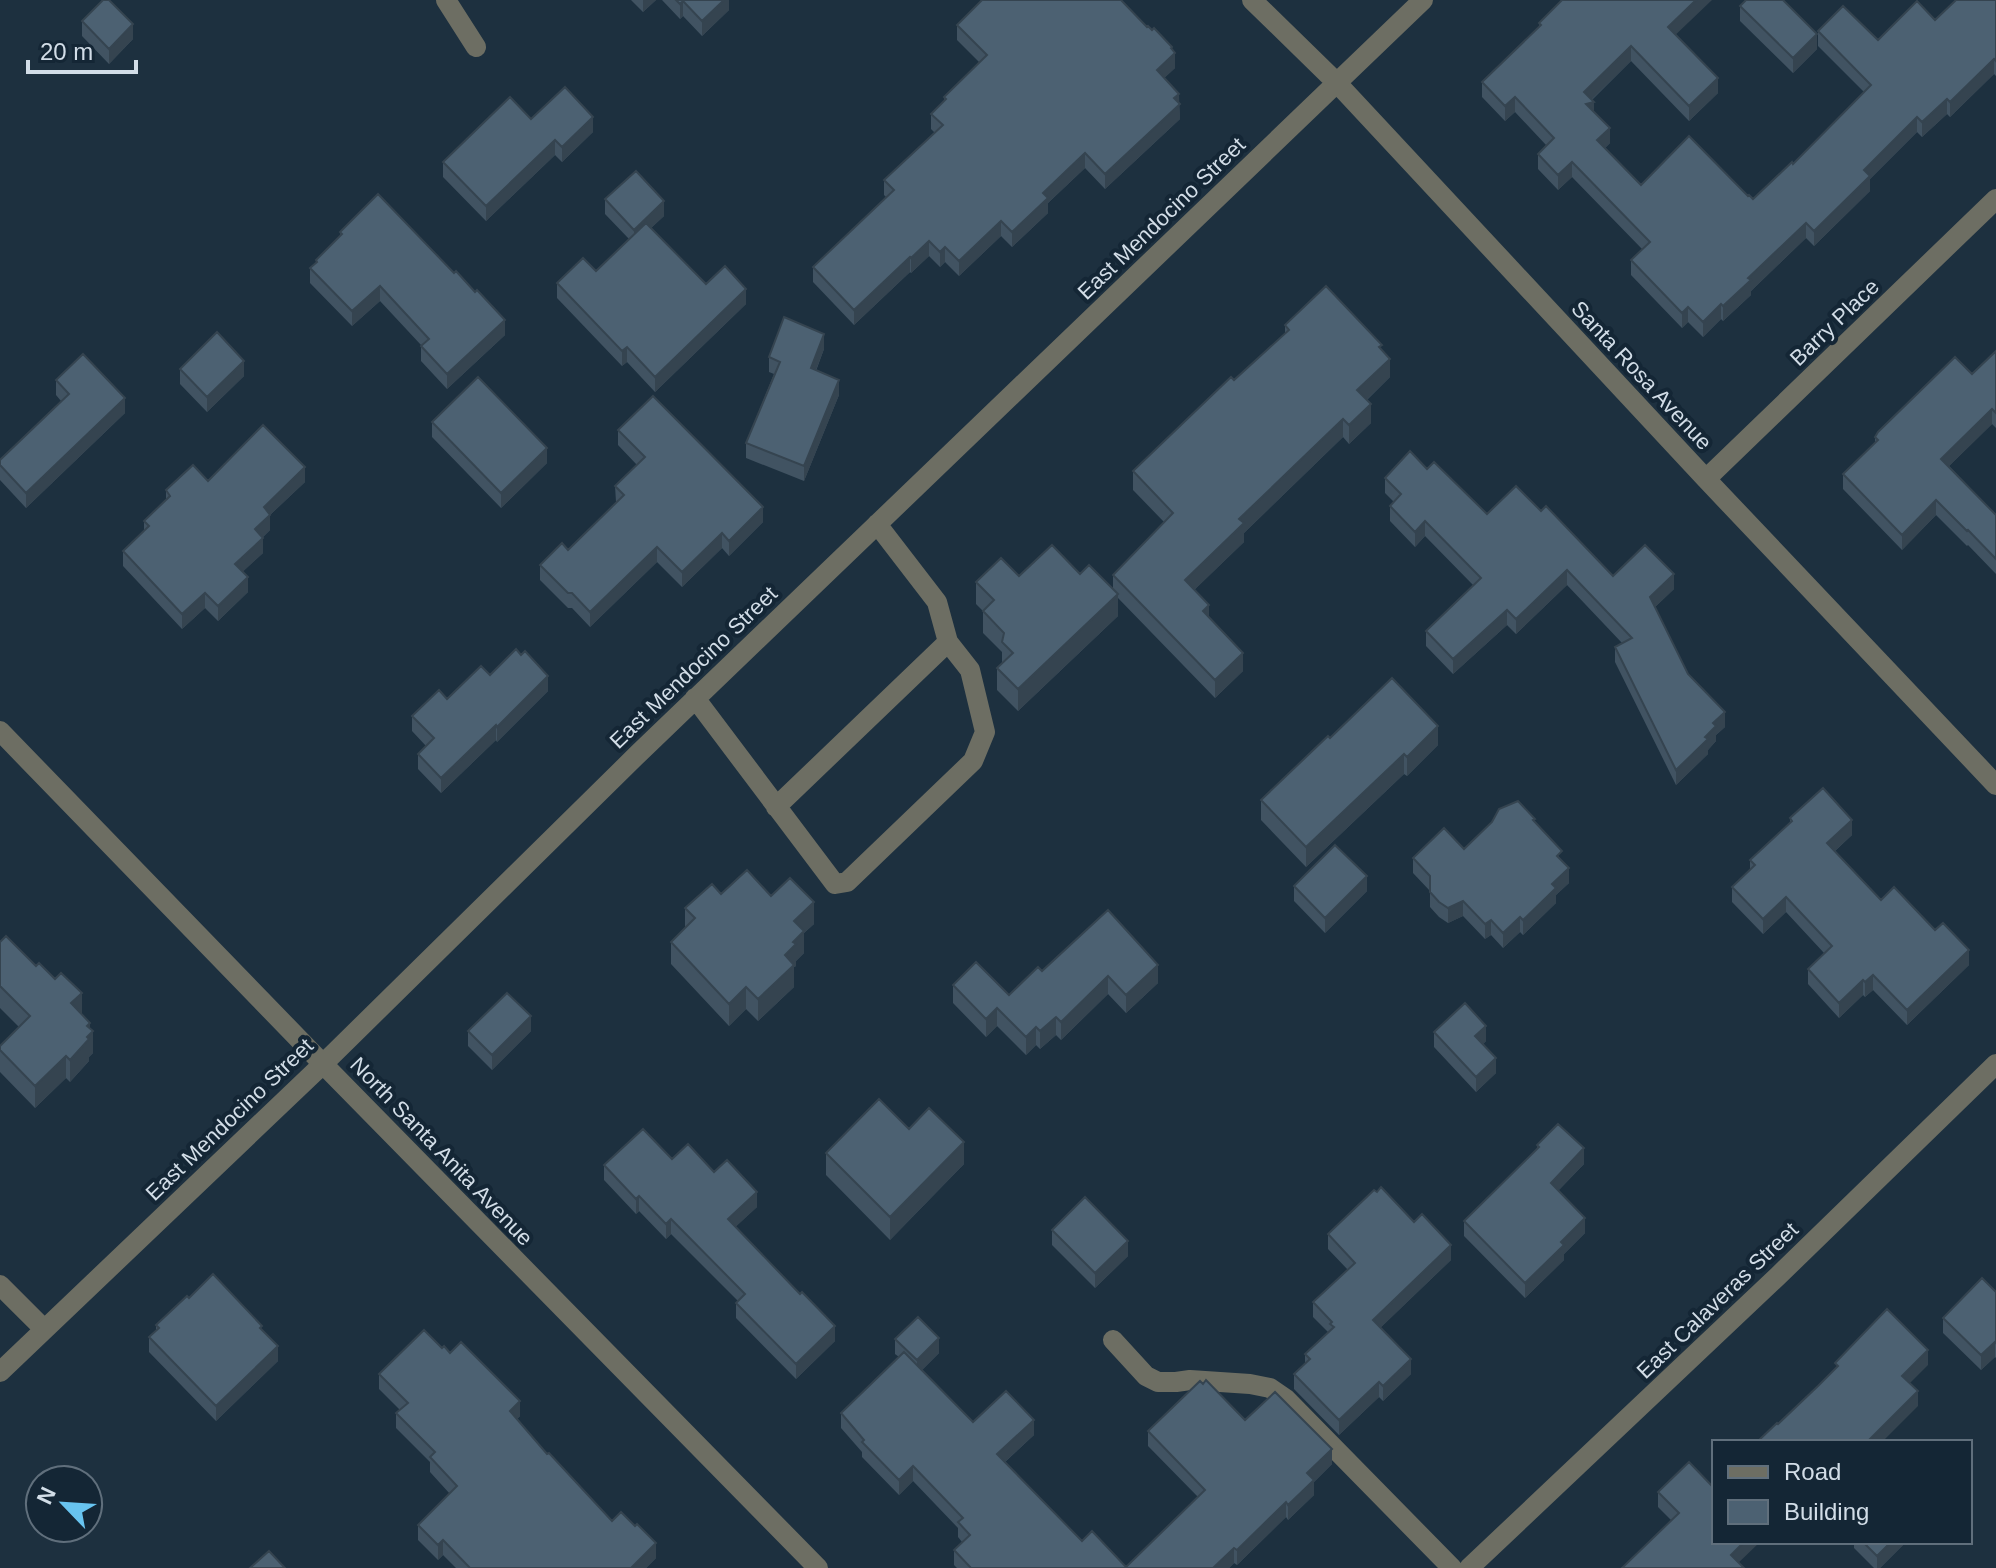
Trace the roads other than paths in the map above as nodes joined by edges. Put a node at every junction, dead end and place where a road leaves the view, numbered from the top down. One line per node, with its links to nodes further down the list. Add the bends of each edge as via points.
1 (446, 0): 4 (street)
2 (1252, 0): 5 (street, Santa Rosa Avenue)
3 (1423, 0): 5 (street, East Mendocino Street)
4 (476, 47)
5 (1337, 83): 7 (street, Santa Rosa Avenue); 8 (street, East Mendocino Street)
6 (1996, 199): 7 (street, Barry Place)
7 (1706, 479): 12 (street, Santa Rosa Avenue)
8 (877, 524): 9 (street, via 937,602); 10 (street, East Mendocino Street)
9 (948, 642): 13 (street); 13 (street, via 970,670 985,732 973,761 870,860 847,882 835,884)
10 (695, 698): 13 (street); 14 (street, East Mendocino Street)
11 (0, 731): 14 (street, North Santa Anita Avenue)
12 (1996, 785)
13 (776, 807)
14 (323, 1064): 17 (street, East Mendocino Street); 20 (street, North Santa Anita Avenue)
15 (1996, 1064): 22 (street, East Calaveras Street)
16 (0, 1285): 17 (street)
17 (44, 1329): 19 (street, East Mendocino Street)
18 (1113, 1340): 21 (street, via 1158,1382 1270,1388)
19 (0, 1372)
20 (818, 1568)
21 (1452, 1568)
22 (1469, 1568)

